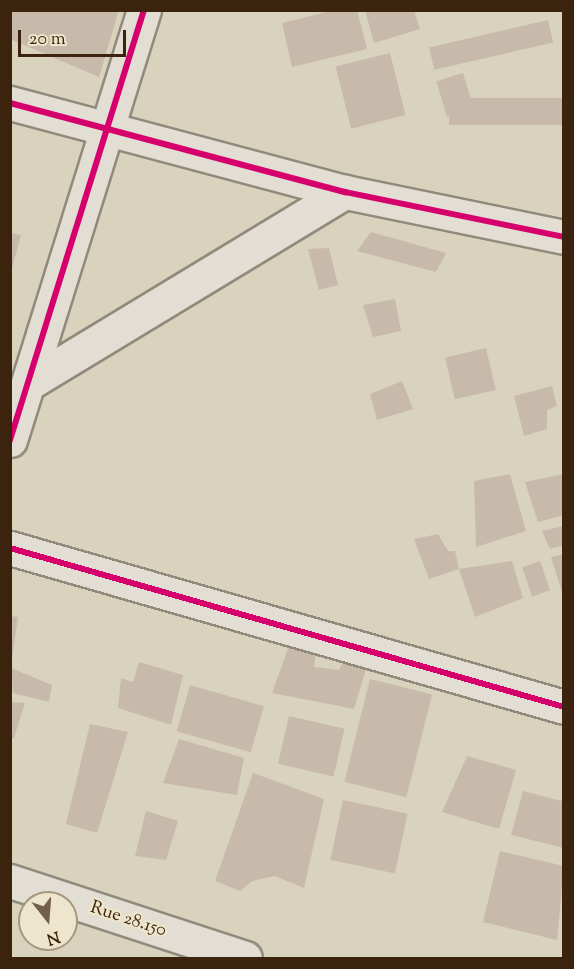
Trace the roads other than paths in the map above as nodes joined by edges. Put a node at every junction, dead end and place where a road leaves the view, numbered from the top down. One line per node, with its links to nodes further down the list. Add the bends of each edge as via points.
1 (144, 10): 3 (street)
2 (10, 103): 3 (street)
3 (109, 132): 4 (street); 6 (street)
4 (345, 192): 5 (street); 6 (street)
5 (564, 237)
6 (29, 382): 7 (street)
7 (10, 440)
8 (10, 548): 9 (street)
9 (564, 708)
10 (10, 881): 11 (street, Rue 28.150)
11 (244, 958)

